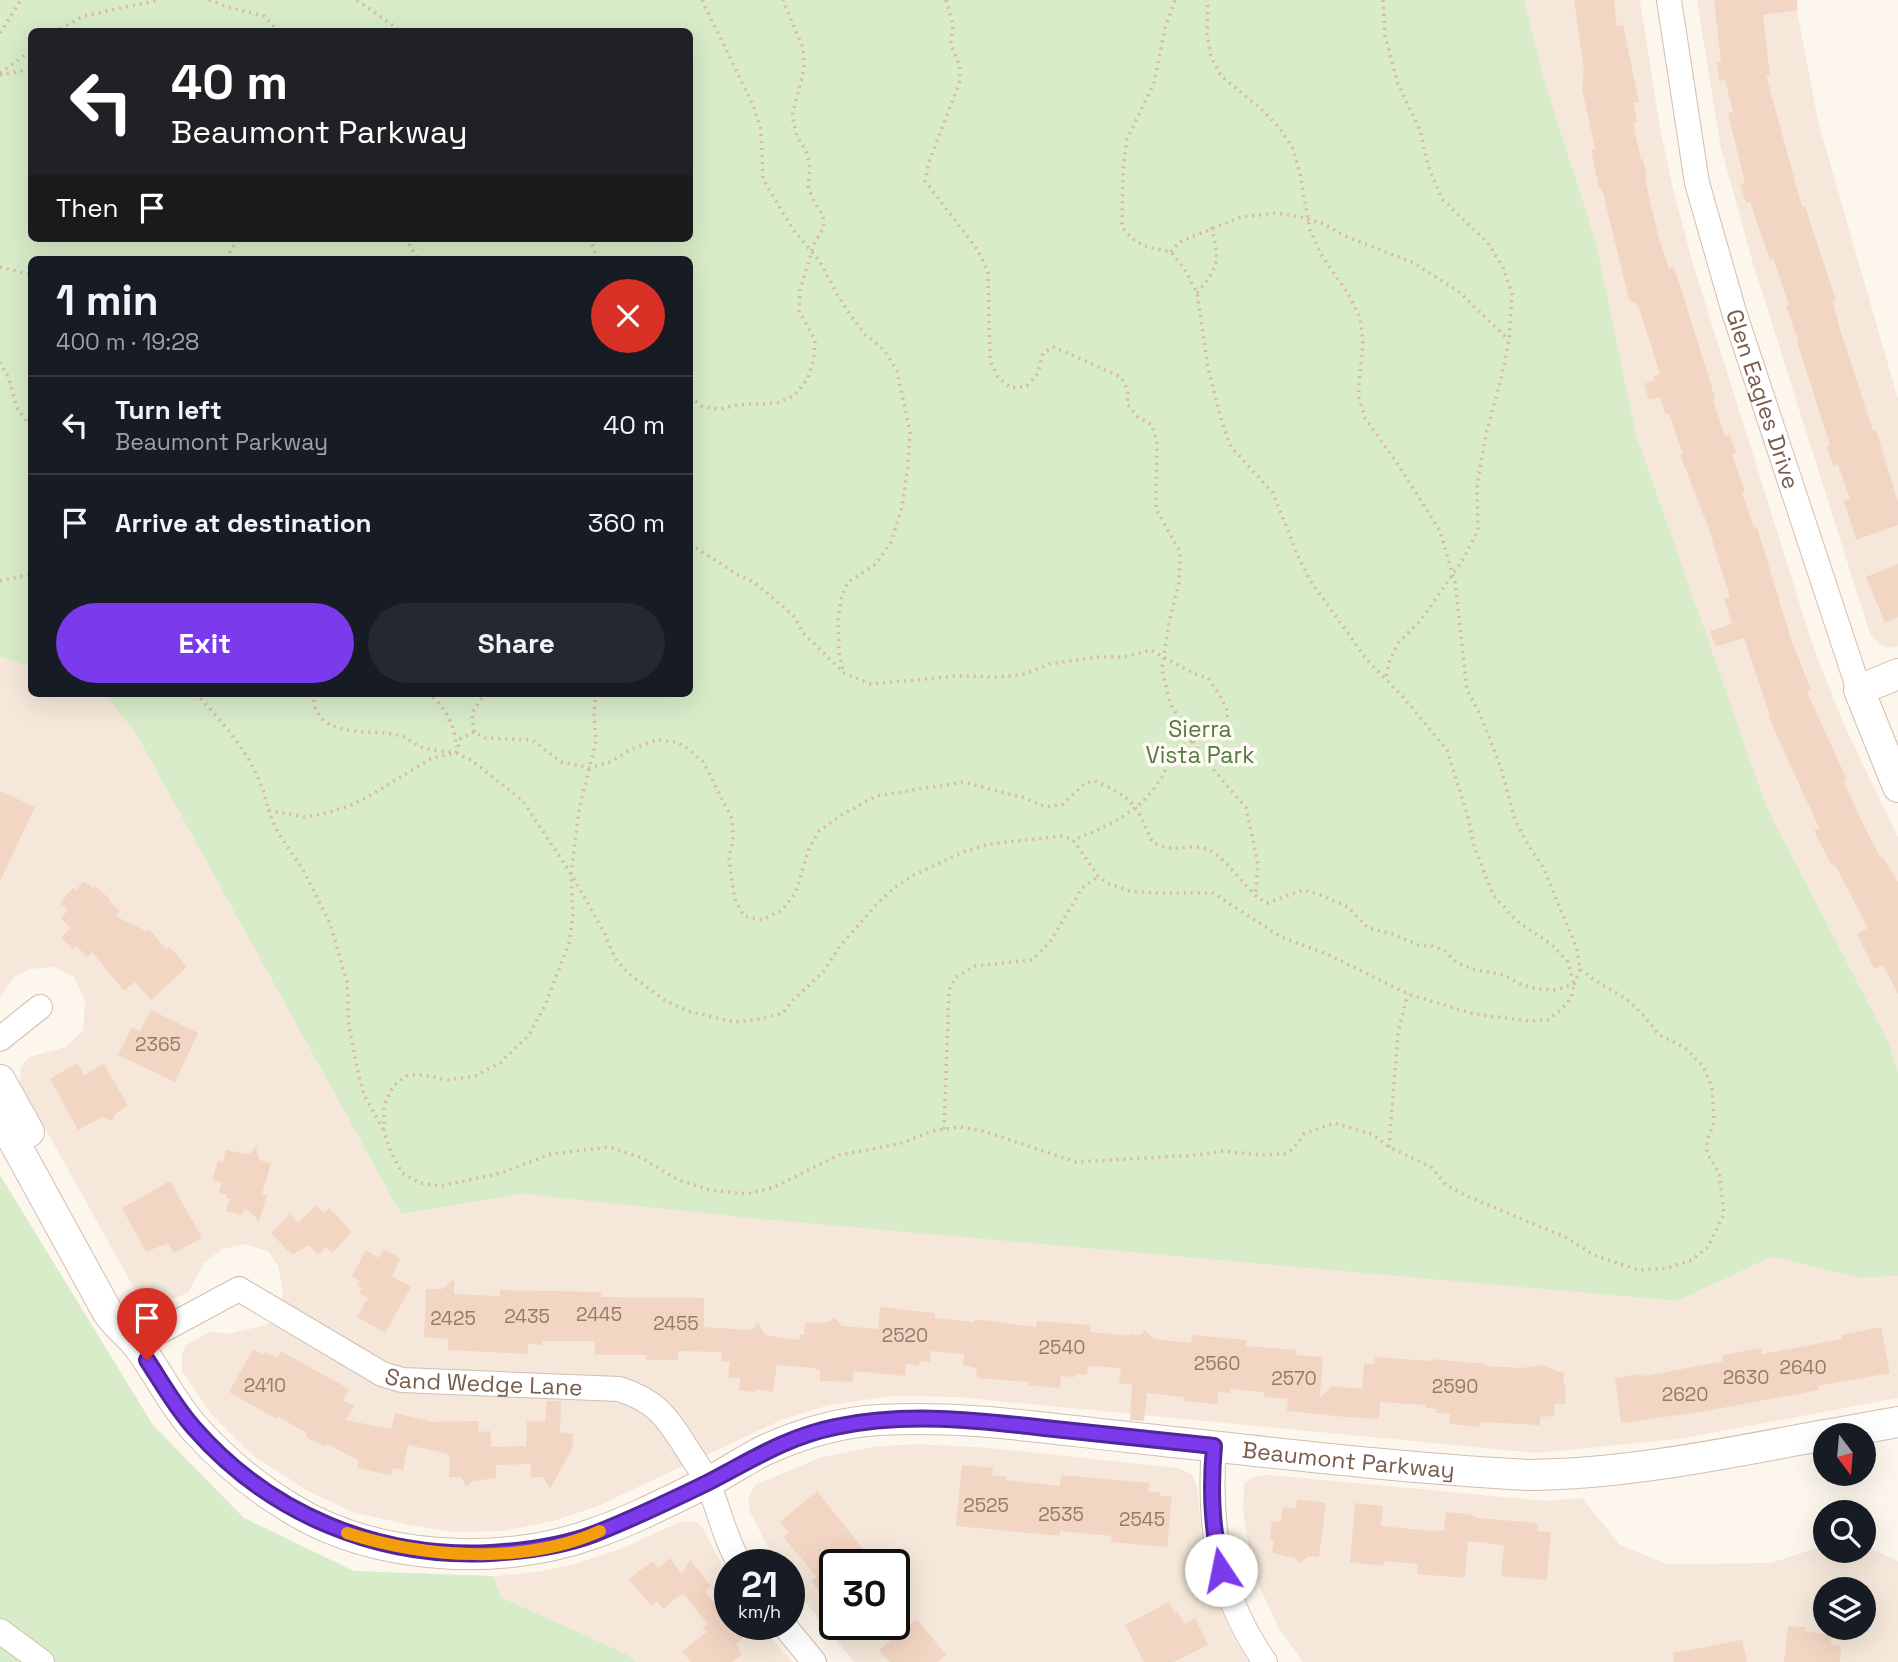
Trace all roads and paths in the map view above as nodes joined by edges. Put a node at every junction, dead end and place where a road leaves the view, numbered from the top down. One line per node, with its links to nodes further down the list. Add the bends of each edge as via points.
1 (21, 0): 15 (path)
2 (159, 0): 12 (path, via 84,16)
3 (209, 0): 13 (path, via 264,16)
4 (357, 0): 14 (path)
5 (702, 0): 21 (path, via 753,105 761,130 764,179 793,230)
6 (783, 0): 21 (path, via 803,48 804,69 792,116 810,167 808,186 823,215 824,227)
7 (946, 0): 34 (path, via 960,81 925,181 988,272 990,360 998,377 1011,388 1027,386 1038,373 1043,353 1054,347 1121,377 1128,390 1127,404 1152,425 1157,442 1157,509 1180,552 1179,583)
8 (1175, 0): 22 (path, via 1154,83 1127,139 1121,202 1122,227 1133,242)
9 (1208, 0): 19 (path, via 1211,57 1221,76 1279,127 1293,149)
10 (1383, 0): 26 (path, via 1385,36 1398,84 1420,130 1442,199 1486,242 1503,267 1512,294)
11 (1669, 0): 38 (street, Glen Eagles Drive, via 1697,183 1734,312)
12 (62, 28)
13 (275, 28)
14 (396, 28)
15 (0, 33)
16 (28, 53): 18 (path)
17 (28, 70): 18 (path)
18 (0, 74)
19 (1307, 219): 20 (path, via 1276,213); 26 (path, via 1414,263 1458,291); 31 (path, via 1320,253 1360,318 1363,343 1358,395 1365,418 1440,531)
20 (1211, 227): 22 (path, via 1179,242); 25 (path, via 1218,259 1213,274)
21 (812, 252): 28 (path, via 800,290 799,311 815,340 814,358 808,378 795,395 777,403 719,409 703,407); 35 (path, via 851,316 885,351 897,371 910,432 902,507 891,542 876,564 848,582 842,599 838,620)
22 (1171, 252): 25 (path)
23 (0, 267): 24 (path)
24 (28, 274)
25 (1197, 293): 37 (path, via 1208,368 1231,447 1273,493 1310,580 1367,660)
26 (1509, 340): 31 (path, via 1477,485 1478,530)
27 (0, 362): 29 (path, via 17,408)
28 (693, 399)
29 (28, 423)
30 (693, 546): 35 (path, via 754,582 795,617 802,632)
31 (1453, 573): 37 (path, via 1421,620 1399,642); 55 (path, via 1467,690 1501,768 1516,820 1543,867 1577,949)
32 (28, 575): 33 (path)
33 (0, 581)
34 (1164, 656): 35 (path, via 1151,650 1050,664 1012,675 870,684); 45 (path, via 1162,670 1170,704); 45 (path, via 1208,678 1228,712 1225,728)
35 (844, 673)
36 (1898, 674): 38 (street)
37 (1386, 677): 56 (path, via 1447,751 1473,844 1493,895 1518,922 1551,944 1567,962)
38 (1859, 690): 48 (street, Glen Eagles Drive)
39 (199, 697): 50 (path, via 249,760)
40 (313, 697): 46 (path, via 323,719 333,727 402,736 423,748)
41 (431, 697): 46 (path, via 447,715 456,737)
42 (482, 697): 44 (path, via 472,713)
43 (596, 697): 47 (path, via 596,741)
44 (474, 732): 46 (path, via 461,738); 47 (path, via 485,738 532,740 561,762)
45 (1192, 740): 49 (path, via 1174,748 1163,775); 54 (path, via 1246,808 1258,864)
46 (456, 752): 50 (path, via 432,758 351,806 305,817); 52 (path, via 523,801)
47 (590, 768): 49 (path, via 657,740 677,742 705,763 732,819 729,857 736,899 744,916 762,920 782,910 795,894 819,831 876,796 963,782 1046,807 1063,804 1085,783 1096,781); 52 (path)
48 (1898, 787)
49 (1136, 807): 51 (path, via 1127,816); 54 (path, via 1152,842 1169,848 1204,848 1218,856)
50 (268, 810): 63 (path, via 330,923 347,982 349,1027 359,1077)
51 (1073, 840): 52 (path, via 1040,837 990,844 912,876 876,905 824,971 783,1013 734,1022 666,1001 629,974 615,958); 53 (path)
52 (571, 874): 63 (path, via 569,943 529,1035 501,1062 475,1076 447,1080 408,1075 394,1085 384,1105)
53 (1098, 876): 57 (path, via 1130,891 1213,892 1281,937); 62 (path, via 1082,888 1050,942 1032,960 975,966 956,977 949,990)
54 (1255, 897): 56 (path, via 1267,903 1303,890 1318,894 1348,907 1368,928 1445,951 1472,969 1504,975 1536,989 1556,990)
55 (1580, 969): 56 (path); 64 (path, via 1629,1001 1658,1035 1684,1047 1703,1066 1712,1087 1714,1122 1707,1153 1719,1173 1724,1214 1709,1247 1692,1260 1667,1269 1639,1270 1596,1256 1565,1237 1457,1191 1431,1167)
56 (1574, 984): 57 (path, via 1571,998 1548,1020 1474,1014)
57 (1408, 994): 64 (path, via 1398,1032)
58 (40, 1007): 59 (street)
59 (0, 1039)
60 (0, 1080): 65 (street, Beaumont Parkway, via 124,1305)
61 (0, 1116): 65 (street, Beaumont Parkway, via 117,1328)
62 (944, 1129): 63 (path, via 899,1144 839,1155 774,1187 747,1194 678,1180 642,1158 610,1147 551,1154 501,1173 442,1186 420,1183 402,1173); 64 (path, via 983,1132 1076,1162 1223,1151 1284,1154 1304,1134 1334,1123 1372,1134)
63 (384, 1132)
64 (1389, 1147)
65 (137, 1344): 70 (street, Sand Wedge Lane, via 239,1289 382,1374 402,1380 619,1389 639,1395 670,1422); 70 (street, Beaumont Parkway, via 193,1427 246,1476 293,1510 378,1543 461,1555 544,1547 593,1534)
66 (1898, 1422): 67 (street, Beaumont Parkway)
67 (1876, 1426)
68 (1813, 1437): 69 (street, Beaumont Parkway, via 1654,1466 1568,1475 1488,1473)
69 (1214, 1446): 70 (street, Beaumont Parkway, via 955,1418 874,1420 794,1438); 76 (street, via 1213,1531 1221,1570 1236,1612)
70 (708, 1482): 71 (street, Sand Wedge Lane)
71 (731, 1549)
72 (0, 1631): 74 (street)
73 (796, 1640): 75 (street)
74 (42, 1662)
75 (814, 1662)
76 (1265, 1662)

